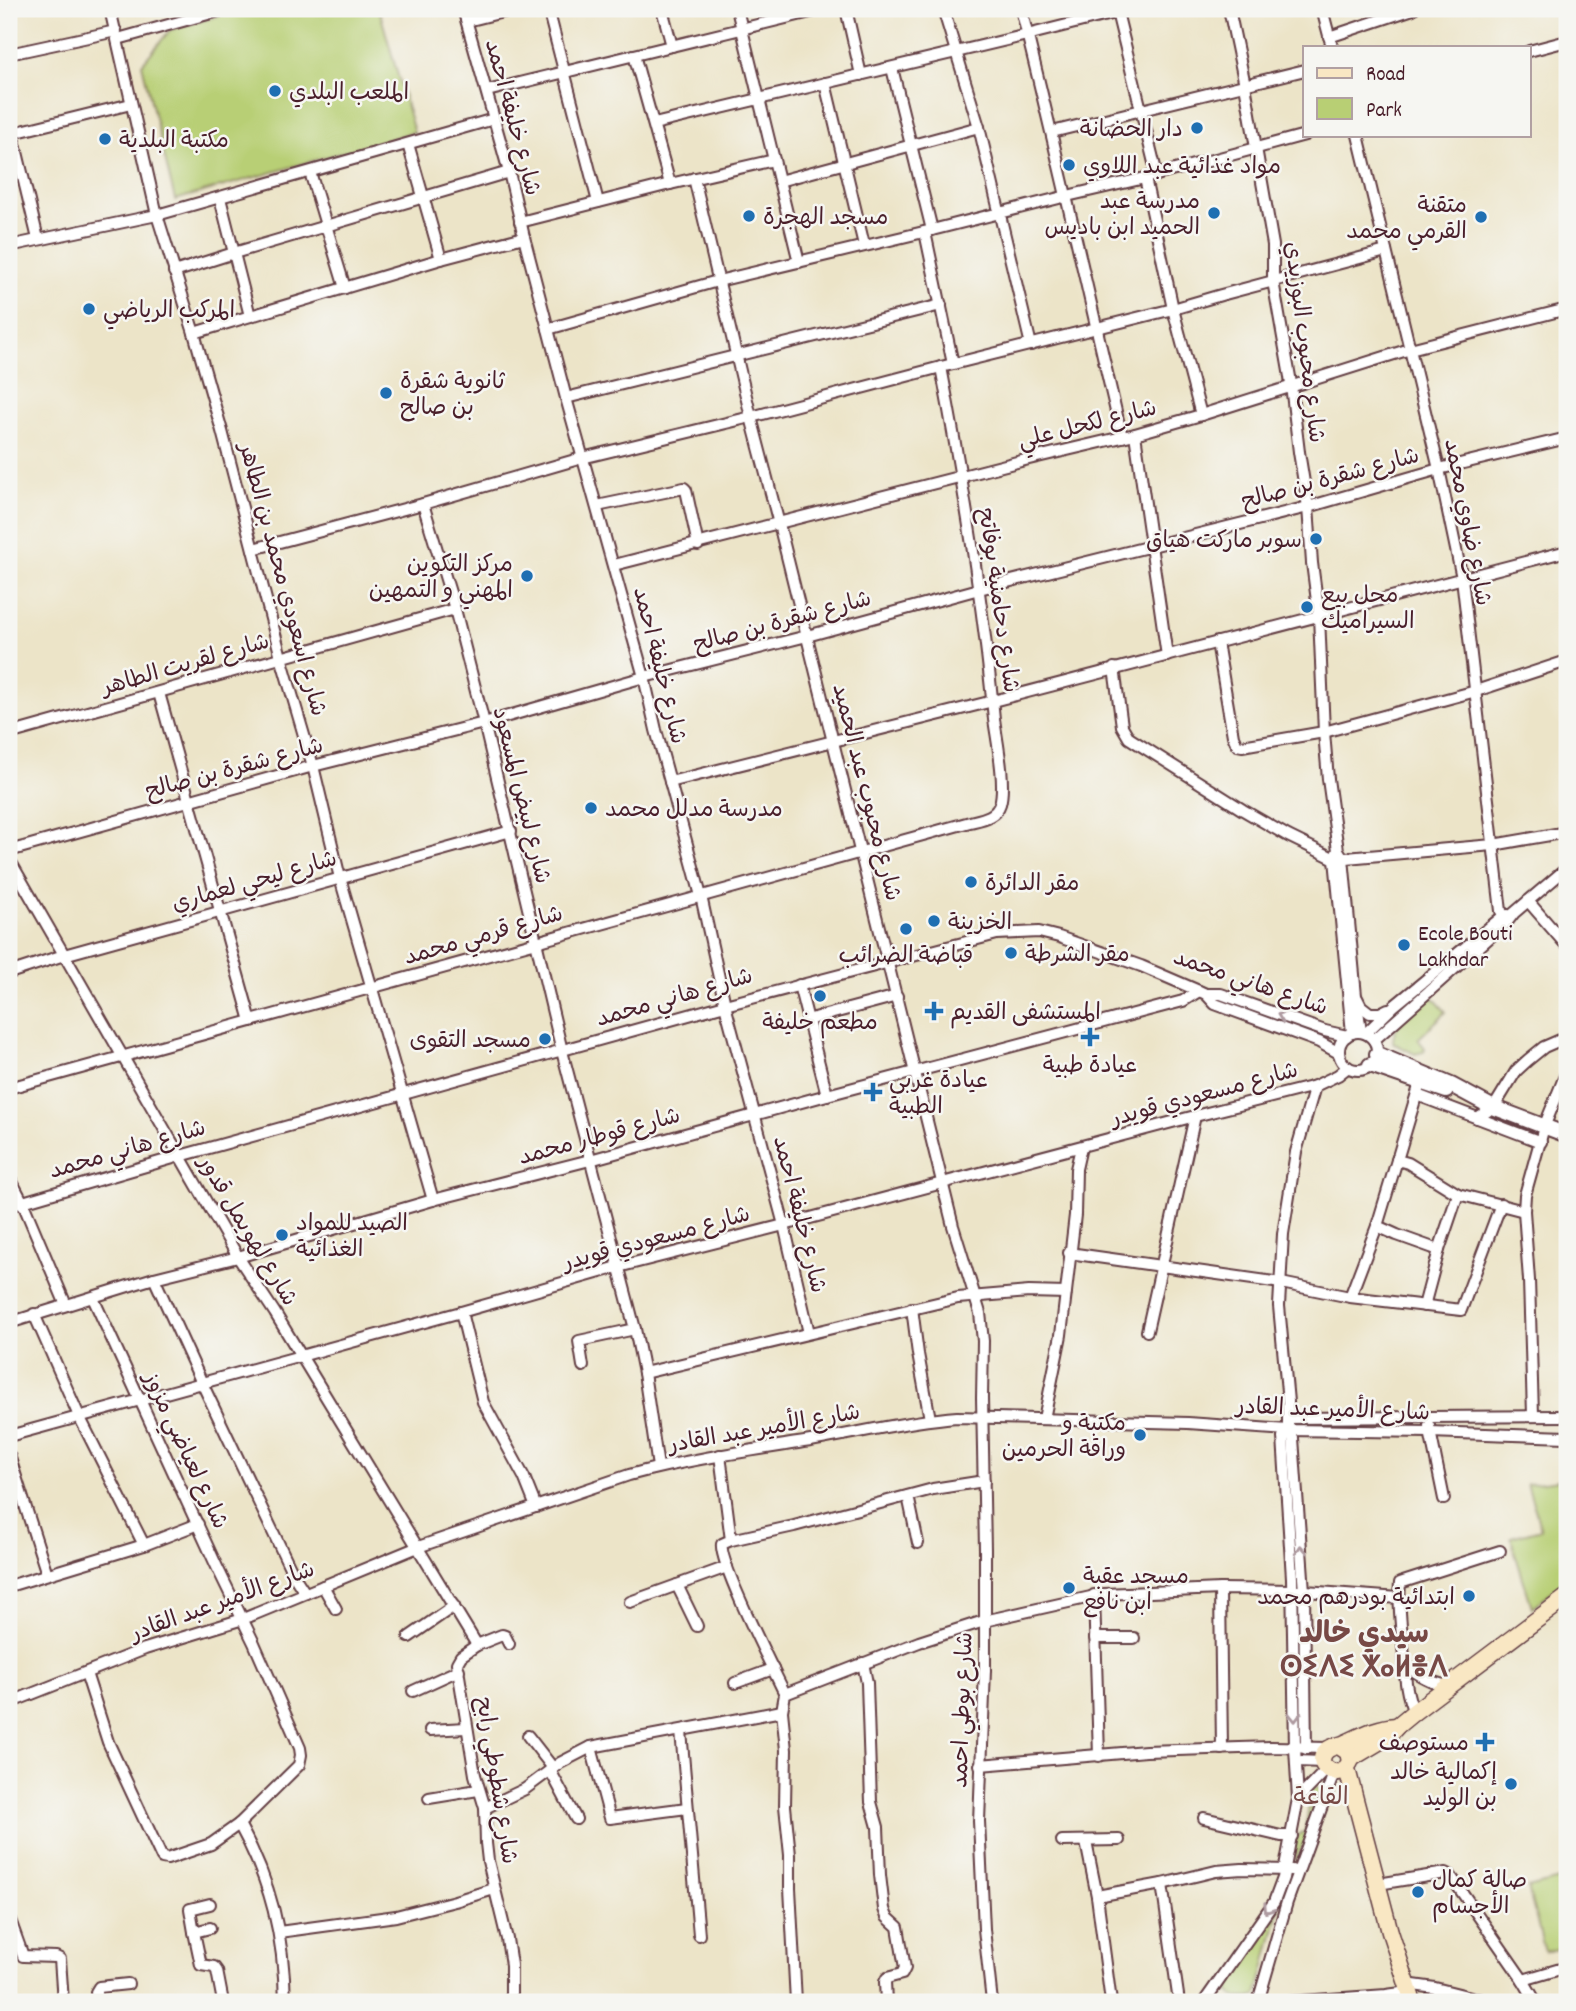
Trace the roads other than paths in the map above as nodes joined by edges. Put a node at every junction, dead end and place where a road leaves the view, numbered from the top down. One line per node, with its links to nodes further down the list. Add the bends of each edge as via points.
1 (110, 9): 19 (street, شارع اسعودي محمد بن الطاهر)
2 (226, 9): 19 (street)
3 (463, 9): 17 (street, شارع خليفة احمد)
4 (515, 9): 17 (street)
5 (548, 9): 30 (street)
6 (662, 9): 23 (street)
7 (737, 9): 18 (street)
8 (822, 9): 18 (street)
9 (846, 9): 31 (street)
10 (943, 9): 25 (street)
11 (1021, 9): 20 (street)
12 (1131, 9): 16 (street)
13 (1229, 9): 33 (street, شارع محبوب البوزيدي)
14 (1322, 9): 22 (street)
15 (1413, 9): 22 (street)
16 (1117, 12): 20 (street); 37 (street)
17 (467, 21): 34 (street, شارع خليفة احمد)
18 (742, 29): 23 (street); 35 (street)
19 (117, 35): 26 (street); 36 (street, شارع اسعودي محمد بن الطاهر)
20 (1027, 35): 25 (street); 42 (street)
21 (1567, 41): 24 (street)
22 (1331, 42)
23 (673, 46): 27 (street)
24 (1530, 51)
25 (957, 52): 28 (street); 41 (street)
26 (9, 54)
27 (634, 55): 30 (street); 40 (street)
28 (892, 68): 31 (street); 47 (street)
29 (1303, 70): 33 (street)
30 (564, 72): 34 (street); 61 (street)
31 (862, 75): 32 (street)
32 (825, 83): 35 (street); 50 (street)
33 (1245, 85): 37 (street); 48 (street, شارع محبوب البوزيدي)
34 (487, 91): 38 (street, شارع خليفة احمد)
35 (760, 99): 40 (street); 49 (street)
36 (131, 104): 43 (street); 63 (street, شارع اسعودي محمد بن الطاهر)
37 (1141, 110): 42 (street); 53 (street)
38 (494, 118): 46 (street); 52 (street, شارع خليفة احمد)
39 (9, 119): 43 (street)
40 (654, 124): 57 (street)
41 (979, 127): 47 (street); 62 (street)
42 (1052, 132): 58 (street)
43 (11, 134): 68 (street)
44 (1303, 136): 48 (street)
45 (1358, 136): 71 (street, شارع ضاوي محمد)
46 (408, 144): 51 (street); 59 (street)
47 (911, 144): 50 (street); 66 (street)
48 (1256, 149): 53 (street); 77 (street, شارع محبوب البوزيدي, via 1273,245)
49 (774, 160): 54 (street); 56 (street)
50 (845, 164): 56 (street); 69 (street)
51 (310, 172): 60 (street); 65 (street)
52 (509, 172): 59 (street); 64 (street, شارع خليفة احمد)
53 (1157, 175): 55 (street)
54 (694, 178): 57 (street); 76 (street, شارع محبوب عبد الحميد)
55 (1145, 178): 58 (street); 80 (street)
56 (779, 181): 74 (street)
57 (670, 184): 61 (street)
58 (1067, 195): 62 (street); 83 (street)
59 (423, 197): 65 (street); 73 (street)
60 (220, 198): 63 (street); 72 (street)
61 (598, 202): 64 (street)
62 (1000, 213): 66 (street); 86 (street)
63 (157, 215): 68 (street); 75 (street, شارع اسعودي محمد بن الطاهر)
64 (520, 222): 67 (street, شارع خليفة احمد)
65 (326, 226): 72 (street); 78 (street)
66 (928, 231): 69 (street); 79 (street)
67 (524, 237): 73 (street); 84 (street, شارع خليفة احمد)
68 (38, 240): 70 (street)
69 (864, 245): 74 (street)
70 (9, 246)
71 (1386, 251): 77 (street); 87 (street, شارع ضاوي محمد)
72 (234, 253): 75 (street); 82 (street)
73 (441, 259): 78 (street)
74 (799, 262): 76 (street)
75 (174, 272): 85 (street, شارع اسعودي محمد بن الطاهر)
76 (719, 281): 84 (street); 88 (street, شارع محبوب عبد الحميد)
77 (1273, 281): 80 (street); 91 (street, شارع محبوب البوزيدي)
78 (345, 288): 82 (street)
79 (941, 305): 88 (street); 89 (street)
80 (1173, 309): 83 (street); 93 (street)
81 (1567, 309): 87 (street, شارع لكحل علي)
82 (250, 316): 85 (street)
83 (1096, 328): 86 (street); 96 (street)
84 (548, 329): 92 (street, شارع خليفة احمد)
85 (194, 333): 107 (street, شارع اسعودي محمد بن الطاهر)
86 (1031, 345): 89 (street)
87 (1410, 349): 91 (street, شارع لكحل علي); 99 (street, شارع ضاوي محمد)
88 (736, 355): 92 (street); 94 (street, شارع محبوب عبد الحميد)
89 (953, 364): 90 (street)
90 (941, 367): 94 (street); 100 (street, شارع دحامنية بوفاتح)
91 (1292, 387): 93 (street, شارع لكحل علي); 103 (street, شارع محبوب البوزيدي)
92 (566, 398): 98 (street, شارع خليفة احمد)
93 (1201, 415): 95 (street, شارع لكحل علي)
94 (751, 417): 98 (street); 104 (street, شارع محبوب عبد الحميد)
95 (1135, 434): 96 (street, شارع لكحل علي); 106 (street)
96 (1122, 437): 100 (street, شارع لكحل علي)
97 (1567, 438): 99 (street, شارع شقرة بن صالح)
98 (582, 458): 101 (street); 102 (street, شارع خليفة احمد)
99 (1439, 469): 103 (street, شارع شقرة بن صالح); 110 (street, شارع ضاوي محمد)
100 (961, 476): 104 (street, شارع لكحل علي); 111 (street, شارع دحامنية بوفاتح)
101 (423, 504): 107 (street); 112 (street, شارع لبيض المسعود)
102 (597, 506): 105 (street, via 684,488); 109 (street, شارع خليفة احمد)
103 (1308, 507): 106 (street, شارع شقرة بن صالح); 113 (street, شارع محبوب البوزيدي)
104 (779, 524): 105 (street, شارع لكحل علي); 114 (street, شارع محبوب عبد الحميد)
105 (698, 545): 109 (street, شارع لكحل علي)
106 (1152, 546): 111 (street, شارع شقرة بن صالح); 116 (street)
107 (253, 549): 117 (street, شارع اسعودي محمد بن الطاهر)
108 (1567, 551): 110 (street)
109 (614, 565): 120 (street, شارع خليفة احمد)
110 (1462, 578): 113 (street); 121 (street, شارع ضاوي محمد)
111 (979, 589): 114 (street, شارع شقرة بن صالح); 123 (street, شارع دحامنية بوفاتح)
112 (454, 609): 117 (street, شارع لقريت الطاهر); 124 (street, شارع لبيض المسعود)
113 (1319, 616): 115 (street); 125 (street, شارع محبوب البوزيدي)
114 (807, 636): 120 (street, شارع شقرة بن صالح); 127 (street, شارع محبوب عبد الحميد)
115 (1217, 642): 116 (street); 125 (street, via 1237,745)
116 (1167, 656): 119 (street)
117 (281, 657): 122 (street, شارع لقريت الطاهر); 128 (street, شارع اسعودي محمد بن الطاهر)
118 (1567, 661): 121 (street)
119 (1114, 668): 123 (street); 137 (street, via 1122,726 1129,738 1288,836)
120 (644, 677): 124 (street, شارع شقرة بن صالح); 129 (street, شارع خليفة احمد)
121 (1476, 691): 125 (street); 134 (street, شارع ضاوي محمد)
122 (159, 693): 126 (street, شارع لقريت الطاهر); 130 (street)
123 (993, 701): 127 (street); 131 (street, شارع دحامنية بوفاتح, via 1000,801 995,813)
124 (484, 723): 128 (street, شارع شقرة بن صالح); 132 (street, شارع لبيض المسعود)
125 (1324, 732): 137 (street, شارع محبوب البوزيدي)
126 (9, 734)
127 (833, 740): 129 (street); 136 (street, شارع محبوب عبد الحميد)
128 (313, 766): 130 (street, شارع شقرة بن صالح); 140 (street, شارع اسعودي محمد بن الطاهر)
129 (670, 782): 141 (street, شارع خليفة احمد)
130 (190, 800): 135 (street, شارع شقرة بن صالح); 143 (street)
131 (970, 822): 136 (street, شارع قرمي محمد)
132 (511, 831): 140 (street, شارع ليحي لعماري); 145 (street, شارع لبيض المسعود)
133 (1567, 832): 134 (street)
134 (1493, 845): 137 (street); 144 (street, شارع ضاوي محمد)
135 (9, 851)
136 (861, 851): 141 (street, شارع قرمي محمد); 148 (street, شارع محبوب عبد الحميد)
137 (1339, 856): 154 (street); 160 (street)
138 (9, 859): 147 (street, شارع لهويمل قدور)
139 (1567, 868): 142 (street)
140 (340, 878): 143 (street, شارع ليحي لعماري); 151 (street, شارع اسعودي محمد بن الطاهر)
141 (701, 896): 145 (street, شارع قرمي محمد); 155 (street, شارع خليفة احمد)
142 (1528, 901): 144 (street); 146 (street)
143 (221, 911): 147 (street, شارع ليحي لعماري); 158 (street)
144 (1508, 917): 156 (street); 160 (street)
145 (537, 941): 151 (street, شارع قرمي محمد); 161 (street, شارع لبيض المسعود)
146 (1567, 946)
147 (64, 955): 149 (street, شارع ليحي لعماري); 163 (street, شارع لهويمل قدور)
148 (889, 962): 150 (street, شارع هاني محمد); 152 (street, شارع هاني محمد, via 989,935 1039,932 1080,943); 153 (street, شارع محبوب عبد الحميد)
149 (9, 973)
150 (799, 985): 155 (street, شارع هاني محمد); 157 (street)
151 (372, 987): 158 (street, شارع قرمي محمد); 170 (street, شارع اسعودي محمد بن الطاهر)
152 (1203, 993): 160 (street, شارع هاني محمد, one-way to 152, via 1221,994); 162 (street, via 1215,1004); 166 (street, شارع قوطار محمد)
153 (897, 996): 157 (street); 166 (street, شارع محبوب عبد الحميد)
154 (1356, 996): 156 (street, via 1370,1013); 160 (street)
155 (725, 1005): 161 (street, شارع هاني محمد); 174 (street, شارع خليفة احمد)
156 (1394, 1006): 160 (street)
157 (807, 1020): 171 (street)
158 (251, 1021): 163 (street, شارع قرمي محمد)
159 (1567, 1037): 173 (street, via 1544,1047 1523,1064)
160 (1364, 1042): 162 (street, via 1342,1041); 164 (street, via 1363,1069); 169 (street, شارع هاني محمد); 172 (street, شارع هاني محمد)
161 (562, 1051): 170 (street, شارع هاني محمد); 182 (street, شارع لبيض المسعود)
162 (1339, 1053): 164 (street)
163 (123, 1056): 168 (street, شارع قرمي محمد); 181 (street, شارع لهويمل قدور)
164 (1348, 1067): 167 (street, شارع مسعودي قويدر)
165 (1567, 1071): 177 (street)
166 (915, 1072): 171 (street, شارع قوطار محمد); 185 (street, شارع محبوب عبد الحميد)
167 (1315, 1086): 175 (street, شارع مسعودي قويدر); 200 (street, via 1287,1198)
168 (9, 1088)
169 (1418, 1089): 172 (street, شارع هاني محمد); 176 (street); 183 (street)
170 (402, 1094): 181 (street, شارع هاني محمد); 187 (street, شارع اسعودي محمد بن الطاهر)
171 (827, 1095): 174 (street, شارع قوطار محمد)
172 (1478, 1100): 173 (street, شارع هاني محمد)
173 (1494, 1107): 176 (street); 177 (street, شارع هاني محمد)
174 (754, 1115): 182 (street, شارع قوطار محمد); 192 (street, شارع خليفة احمد)
175 (1195, 1116): 180 (street, شارع مسعودي قويدر); 197 (street)
176 (1476, 1118): 179 (street)
177 (1544, 1127): 178 (street, شارع هاني محمد); 179 (street)
178 (1567, 1135)
179 (1541, 1142): 191 (street)
180 (1081, 1147): 185 (street, شارع مسعودي قويدر); 195 (street)
181 (180, 1156): 188 (street, شارع هاني محمد); 196 (street, شارع لهويمل قدور)
182 (590, 1160): 187 (street, شارع قوطار محمد); 198 (street, شارع لبيض المسعود)
183 (1397, 1160): 186 (street); 193 (street)
184 (9, 1176): 188 (street)
185 (944, 1183): 192 (street, شارع مسعودي قويدر); 202 (street, شارع محبوب عبد الحميد)
186 (1458, 1194): 189 (street); 194 (street)
187 (433, 1200): 196 (street, شارع قوطار محمد)
188 (22, 1201): 190 (street, شارع هاني محمد); 205 (street)
189 (1501, 1205): 191 (street); 206 (street, via 1463,1309)
190 (9, 1206)
191 (1524, 1211): 219 (street)
192 (784, 1225): 198 (street, شارع مسعودي قويدر); 213 (street, شارع خليفة احمد)
193 (1377, 1226): 194 (street); 203 (street)
194 (1439, 1250): 206 (street)
195 (1069, 1253): 197 (street); 201 (street)
196 (238, 1257): 199 (street, شارع قوطار محمد); 214 (street, شارع لهويمل قدور)
197 (1162, 1266): 200 (street); 212 (street)
198 (618, 1267): 208 (street, شارع مسعودي قويدر); 211 (street, شارع لبيض المسعود)
199 (154, 1278): 204 (street, شارع قوطار محمد); 217 (street)
200 (1281, 1283): 203 (street); 224 (street)
201 (1066, 1293): 202 (street); 226 (street)
202 (974, 1296): 207 (street); 223 (street, شارع محبوب عبد الحميد, via 982,1325)
203 (1350, 1297): 206 (street)
204 (93, 1298): 205 (street, شارع قوطار محمد); 218 (street, شارع لعياضي مزوز)
205 (66, 1305): 209 (street, شارع قوطار محمد)
206 (1424, 1306)
207 (912, 1308): 213 (street); 225 (street)
208 (461, 1312): 214 (street, شارع مسعودي قويدر); 237 (street, via 483,1402)
209 (34, 1314): 210 (street, شارع قوطار محمد); 220 (street)
210 (9, 1323)
211 (635, 1329): 215 (street, via 579,1341); 216 (street, شارع لبيض المسعود)
212 (1147, 1331)
213 (809, 1334): 216 (street)
214 (302, 1356): 217 (street, شارع مسعودي قويدر); 242 (street, شارع لهويمل قدور)
215 (583, 1366)
216 (644, 1373): 233 (street, شارع لبيض المسعود)
217 (202, 1383): 218 (street, شارع مسعودي قويدر); 251 (street)
218 (141, 1400): 220 (street, شارع مسعودي قويدر); 238 (street, شارع لعياضي مزوز)
219 (1533, 1415): 221 (street, شارع الأمير عبد القادر); 222 (street, شارع الأمير عبد القادر)
220 (79, 1416): 229 (street, شارع مسعودي قويدر); 241 (street)
221 (1567, 1416)
222 (1427, 1417): 224 (street, شارع الأمير عبد القادر); 228 (street)
223 (983, 1418): 225 (street, شارع الأمير عبد القادر); 226 (street, شارع الأمير عبد القادر); 234 (street, شارع بوطي احمد)
224 (1288, 1418): 227 (street)
225 (930, 1419): 232 (street, شارع الأمير عبد القادر)
226 (1044, 1419): 227 (street, شارع الأمير عبد القادر)
227 (1288, 1430): 228 (street, شارع الأمير عبد القادر); 250 (street, via 1283,1437)
228 (1430, 1432): 230 (street, شارع الأمير عبد القادر); 236 (street)
229 (9, 1436)
230 (1567, 1437)
231 (9, 1455): 245 (street)
232 (720, 1455): 233 (street, شارع الأمير عبد القادر); 239 (street)
233 (658, 1467): 237 (street, شارع الأمير عبد القادر)
234 (984, 1481): 235 (street); 259 (street, شارع بوطي احمد)
235 (908, 1496): 239 (street); 240 (street)
236 (1444, 1499)
237 (536, 1507): 242 (street, شارع الأمير عبد القادر)
238 (198, 1524): 241 (street); 258 (street, شارع لعياضي مزوز)
239 (731, 1540): 244 (street, via 721,1547)
240 (918, 1543)
241 (144, 1545): 245 (street)
242 (418, 1547): 248 (street, شارع الأمير عبد القادر); 256 (street)
243 (1500, 1551): 254 (street, via 1401,1582)
244 (727, 1567): 246 (street); 268 (street)
245 (47, 1574): 247 (street)
246 (677, 1585): 255 (street); 260 (street)
247 (9, 1586)
248 (323, 1586): 251 (street, شارع الأمير عبد القادر); 257 (street)
249 (1220, 1589): 250 (street); 252 (street); 284 (street)
250 (1298, 1590): 254 (street); 283 (street)
251 (305, 1593): 258 (street, شارع الأمير عبد القادر)
252 (1094, 1595): 259 (street); 262 (street)
253 (1567, 1597): 272 (main road)
254 (1399, 1598): 267 (street)
255 (630, 1602)
256 (454, 1605): 261 (street); 265 (street)
257 (336, 1609)
258 (243, 1619): 270 (street, شارع الأمير عبد القادر, via 145,1649); 297 (street, شارع لعياضي مزوز, via 301,1755 299,1765)
259 (984, 1621): 266 (street); 288 (street, شارع بوطي احمد)
260 (696, 1626)
261 (409, 1637)
262 (1095, 1638): 263 (street); 285 (street)
263 (1134, 1638)
264 (509, 1644): 265 (street, via 502,1634)
265 (477, 1645): 269 (street, شارع شطوطي رابح, via 458,1660)
266 (863, 1663): 274 (street); 324 (street, via 871,1802 878,1827 884,1909 898,1927 905,1968 902,1974 887,1978)
267 (1405, 1665): 272 (street, via 1426,1679); 277 (street)
268 (773, 1669): 271 (street); 274 (street)
269 (459, 1670): 273 (street); 278 (street, شارع شطوطي رابح)
270 (86, 1673): 275 (street, شارع الأمير عبد القادر); 297 (street, via 108,1742 162,1858 211,1844)
271 (735, 1683)
272 (1450, 1685): 277 (main road)
273 (413, 1691)
274 (785, 1693): 276 (street)
275 (9, 1703)
276 (782, 1711): 280 (street); 323 (street)
277 (1413, 1712): 287 (main road, via 1397,1726 1381,1727)
278 (466, 1728): 279 (street); 290 (street, شارع شطوطي رابح)
279 (430, 1730)
280 (681, 1731): 282 (street); 294 (street)
281 (528, 1736): 289 (street)
282 (591, 1747): 289 (street); 294 (street, via 610,1818)
283 (1300, 1748): 284 (street); 286 (street); 287 (street)
284 (1222, 1749): 285 (street)
285 (1099, 1756): 288 (street)
286 (1296, 1761): 287 (street); 292 (street)
287 (1336, 1762): 292 (street); 303 (street); 305 (main road, via 1354,1802)
288 (980, 1765): 325 (street, شارع بوطي احمد, via 984,1928)
289 (551, 1769): 293 (street, via 525,1789); 296 (street)
290 (478, 1790): 291 (street); 293 (street, شارع شطوطي رابح)
291 (429, 1798)
292 (1298, 1799): 298 (street)
293 (485, 1808): 306 (street, شارع شطوطي رابح, via 485,1843)
294 (687, 1808): 313 (street)
295 (1204, 1818): 298 (street)
296 (576, 1819)
297 (239, 1824): 312 (street, via 257,1859)
298 (1292, 1836): 302 (street)
299 (1119, 1840): 301 (street)
300 (1062, 1841): 301 (street)
301 (1086, 1842): 307 (street)
302 (1285, 1869): 303 (street); 304 (street, via 1216,1871); 328 (street, one-way to 328, via 1274,1902)
303 (1298, 1870): 329 (street)
304 (1162, 1884): 307 (street); 327 (street)
305 (1378, 1884): 315 (street, via 1439,1872 1450,1875); 317 (main road)
306 (494, 1889): 312 (street, via 396,1916); 322 (street, شارع شطوطي رابح, via 507,1939)
307 (1097, 1896): 326 (street)
308 (209, 1903): 311 (street, via 190,1909)
309 (9, 1917): 318 (street, via 23,1956 60,1959)
310 (210, 1928): 311 (street)
311 (194, 1932): 320 (street, via 201,1965 217,1971)
312 (279, 1932): 321 (street)
313 (699, 1935)
314 (1567, 1967): 315 (street)
315 (1523, 1980): 332 (street)
316 (128, 1984): 319 (street, via 99,1987)
317 (1406, 1995): 330 (street); 331 (street, via 1435,1987)
318 (63, 2002)
319 (97, 2002)
320 (223, 2002)
321 (285, 2002)
322 (511, 2002)
323 (796, 2002)
324 (886, 2002)
325 (992, 2002)
326 (1111, 2002)
327 (1179, 2002)
328 (1204, 2002)
329 (1258, 2002)
330 (1288, 2002)
331 (1492, 2002)
332 (1536, 2002)

